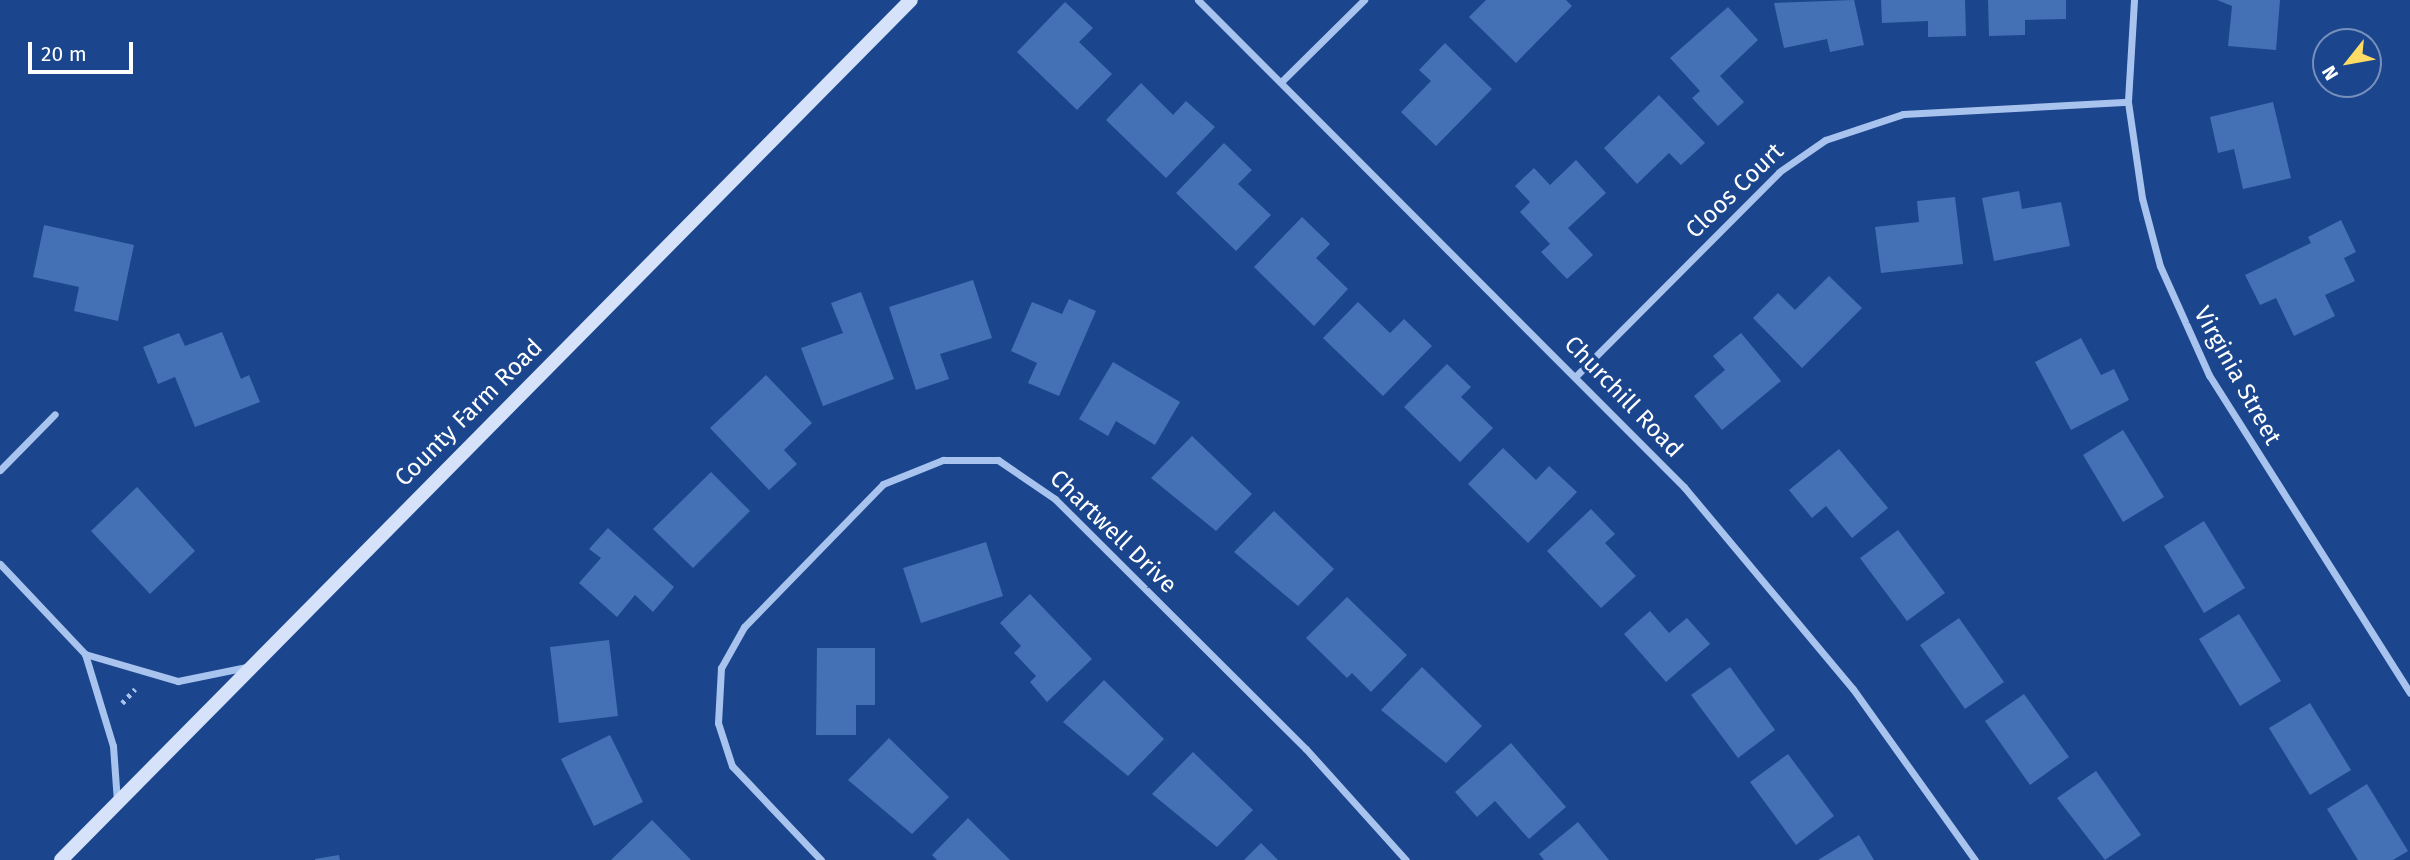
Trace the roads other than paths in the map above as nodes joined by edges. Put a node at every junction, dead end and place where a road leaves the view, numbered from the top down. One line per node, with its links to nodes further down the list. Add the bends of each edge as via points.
1 (911, 0): 12 (main road, County Farm Road)
2 (1198, 0): 5 (street, Churchill Road)
3 (1364, 0): 5 (street)
4 (2134, 0): 6 (street, Virginia Street)
5 (1281, 82): 7 (street, Churchill Road)
6 (2128, 102): 7 (street, Cloos Court, via 1903,114 1825,140 1779,172); 13 (street, Virginia Street, via 2145,212 2189,338)
7 (1577, 375): 18 (street, Churchill Road, via 1779,596)
8 (55, 414): 9 (street)
9 (0, 470)
10 (0, 565): 11 (street)
11 (85, 654): 12 (street, via 178,681); 14 (street, via 113,746)
12 (251, 667): 14 (main road, County Farm Road)
13 (2410, 693)
14 (117, 803): 15 (main road, County Farm Road)
15 (61, 860)
16 (821, 860): 17 (street, Chartwell Drive, via 746,785 723,747 716,698 729,648 883,484 924,463 998,460 1055,499 1306,749)
17 (1406, 860)
18 (1975, 860)

